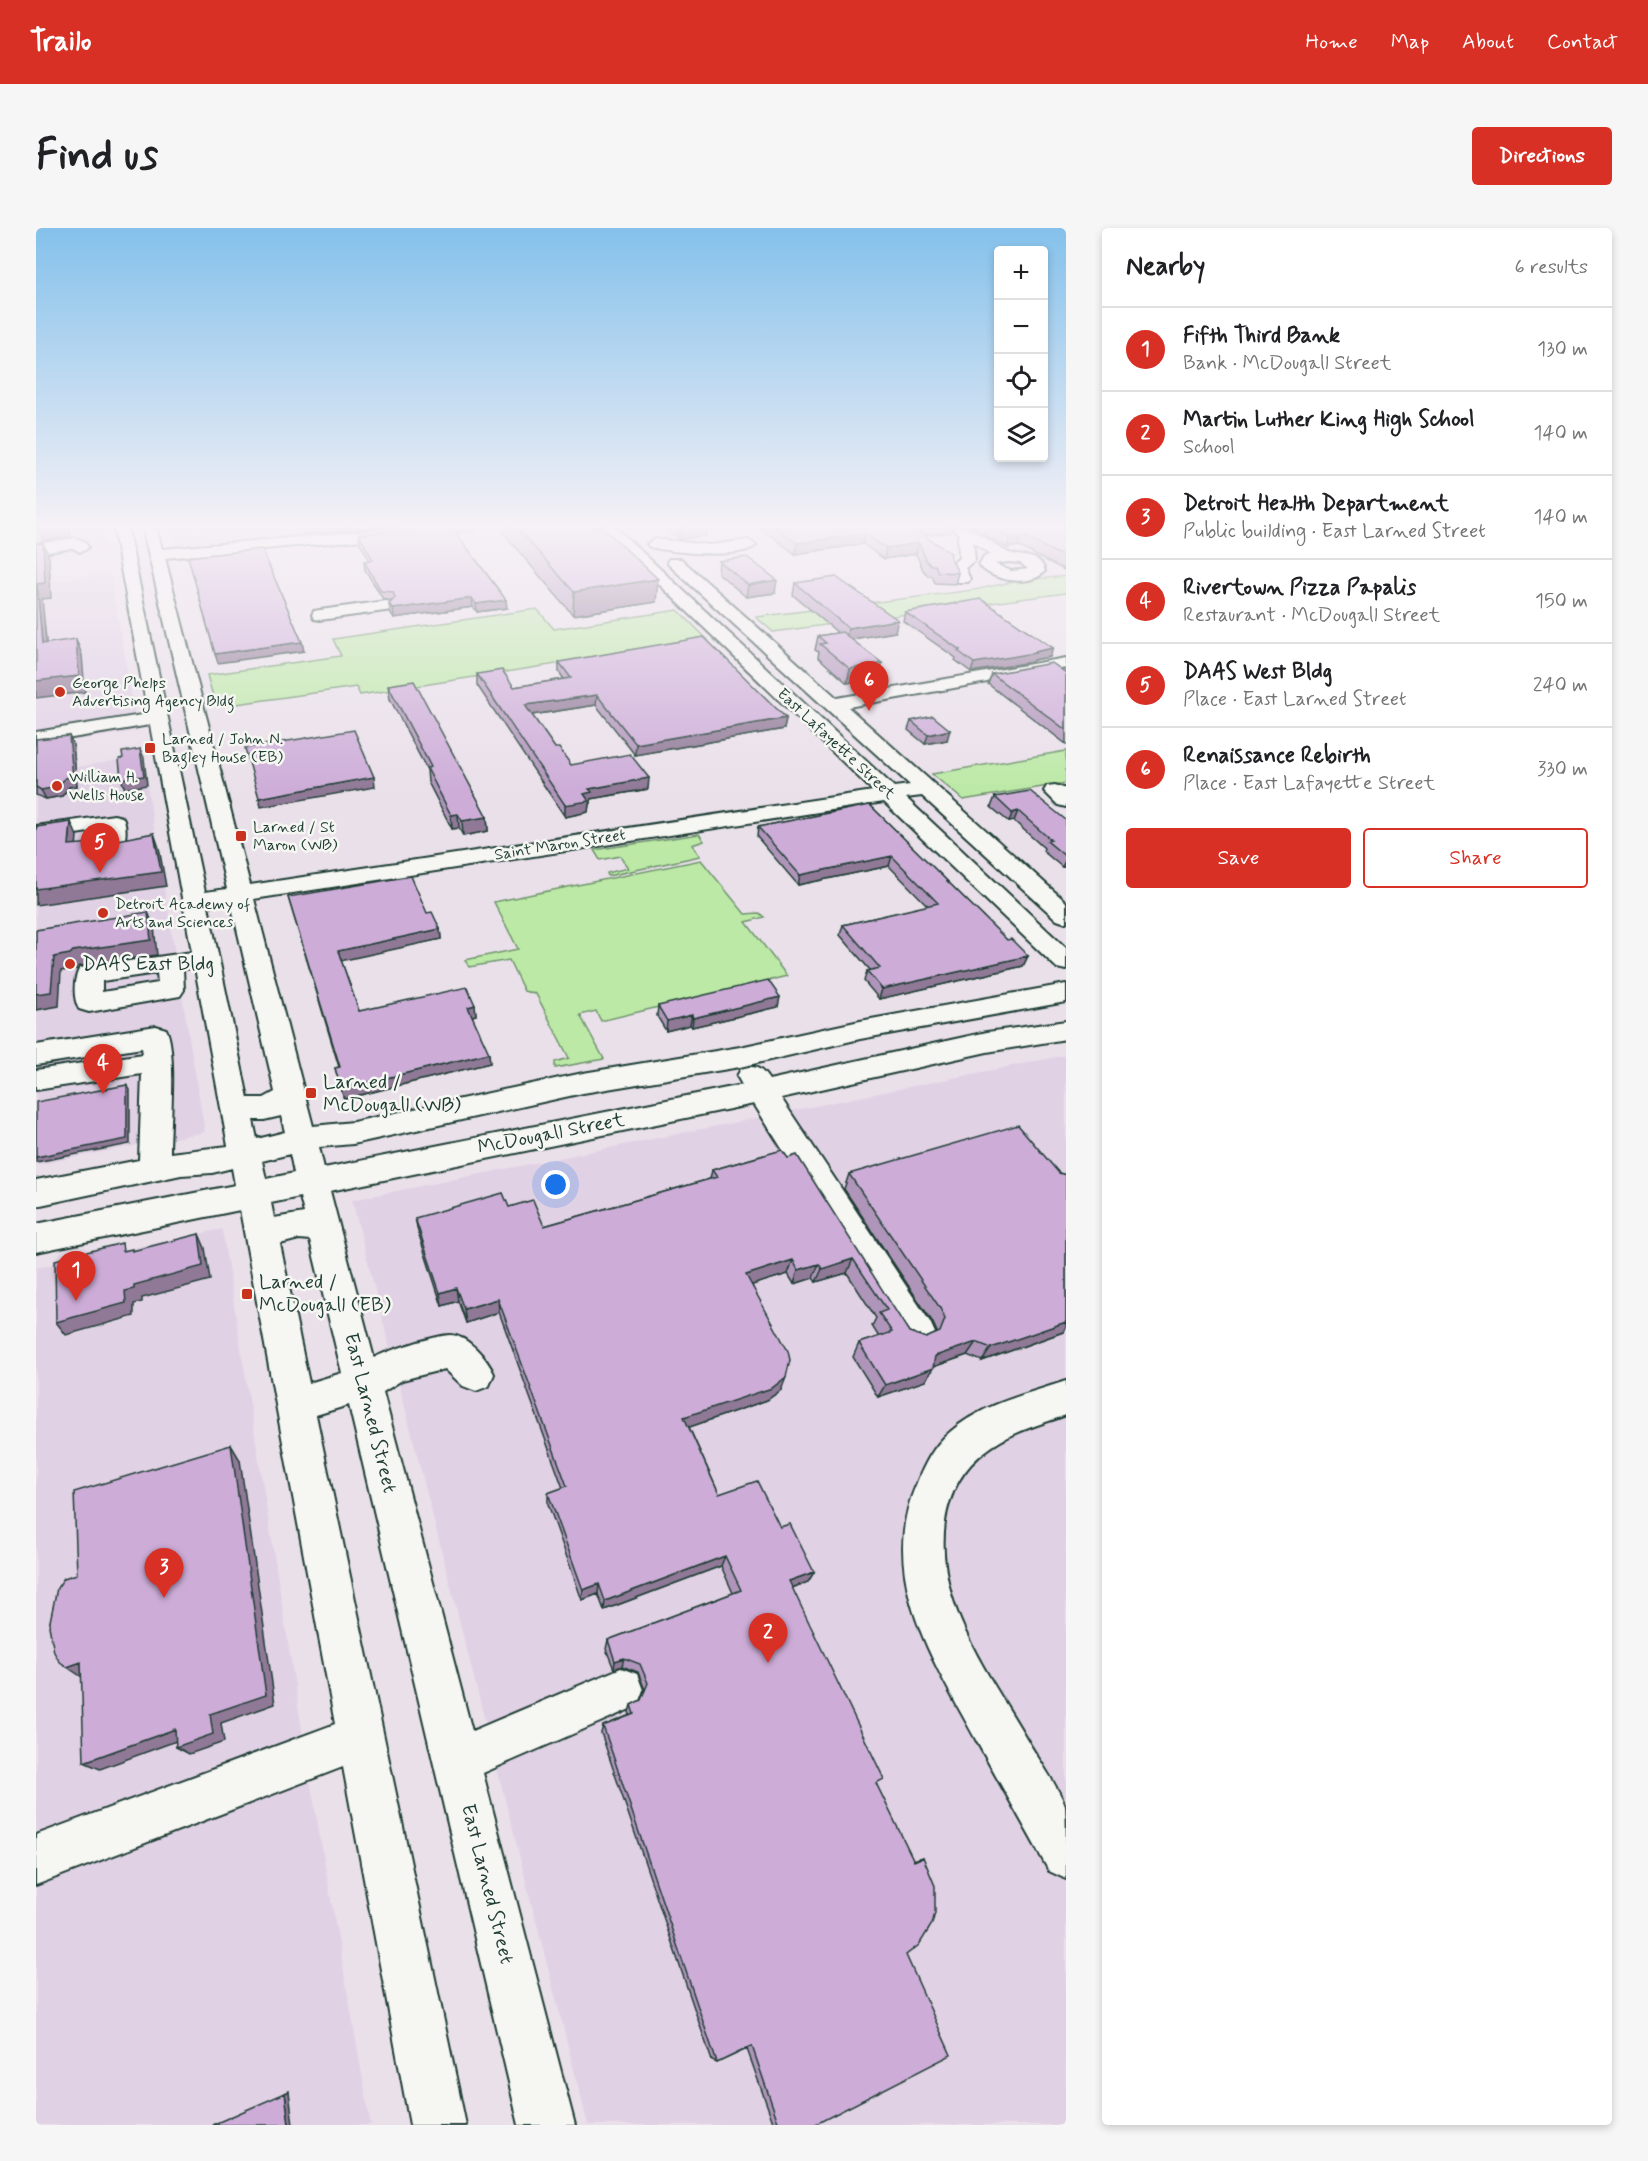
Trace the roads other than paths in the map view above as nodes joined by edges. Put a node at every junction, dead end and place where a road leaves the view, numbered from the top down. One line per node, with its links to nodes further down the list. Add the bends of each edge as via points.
1 (138, 615): 8 (street)
2 (172, 615): 7 (street, East Larned Street)
3 (320, 615): 4 (street)
4 (323, 615)
5 (699, 615): 18 (street, East Lafayette Street)
6 (735, 615): 11 (street, East Lafayette Street)
7 (174, 624): 8 (street); 14 (street, East Larned Street)
8 (141, 629): 12 (street)
9 (1066, 663): 10 (street)
10 (882, 696): 11 (street); 13 (street, via 884,720)
11 (834, 704): 13 (street, East Lafayette Street)
12 (160, 725): 14 (street); 15 (street, via 110,717); 16 (street); 26 (street)
13 (858, 726): 17 (street, East Lafayette Street)
14 (200, 730): 25 (street, East Larned Street)
15 (36, 738)
16 (93, 742)
17 (903, 767): 18 (street, via 890,775); 19 (street, East Lafayette Street)
18 (866, 772): 20 (street, East Lafayette Street)
19 (926, 789): 20 (street, Saint Maron Street); 21 (street, East Lafayette Street)
20 (889, 794): 22 (street, East Lafayette Street); 27 (street, Saint Maron Street)
21 (950, 810): 22 (street, via 928,806); 29 (street, East Lafayette Street)
22 (913, 816): 32 (street, East Lafayette Street)
23 (36, 833): 24 (street, via 114,822)
24 (112, 847)
25 (234, 864): 26 (street, via 210,876); 27 (street, East Larned Street)
26 (189, 872): 28 (street)
27 (241, 894): 28 (street, Saint Maron Street); 30 (street, East Larned Street)
28 (194, 901): 31 (street)
29 (1066, 915)
30 (248, 920): 31 (street, via 223,917); 42 (street, East Larned Street)
31 (200, 926): 33 (street)
32 (1062, 956)
33 (206, 958): 34 (street); 43 (street)
34 (170, 963)
35 (1058, 998): 38 (street, McDougall Street, via 860,1030)
36 (1066, 1030): 41 (street, McDougall Street, via 987,1042)
37 (36, 1055): 39 (street, via 156,1036)
38 (740, 1057): 41 (street); 44 (street, McDougall Street, via 583,1083)
39 (157, 1062): 40 (street); 46 (street)
40 (36, 1080)
41 (761, 1092): 47 (street, McDougall Street); 55 (street)
42 (291, 1095): 43 (street, via 265,1110); 45 (street, East Larned Street)
43 (235, 1105): 48 (street)
44 (372, 1127): 45 (street, McDougall Street); 47 (street, via 361,1134 356,1151 362,1162)
45 (302, 1140): 48 (street, McDougall Street); 49 (street, East Larned Street)
46 (165, 1167): 48 (street, McDougall Street); 50 (street, McDougall Street); 51 (street, via 191,1172 197,1183 192,1195)
47 (374, 1170): 49 (street, McDougall Street)
48 (248, 1174): 49 (street, McDougall Street); 51 (street, McDougall Street); 54 (street)
49 (313, 1182): 52 (street, East Larned Street)
50 (36, 1193)
51 (177, 1210): 53 (street, McDougall Street)
52 (324, 1230): 54 (street, via 292,1224); 57 (street, East Larned Street)
53 (36, 1238)
54 (261, 1239): 59 (street)
55 (917, 1333)
56 (476, 1374): 57 (street, via 451,1351 393,1366)
57 (363, 1384): 59 (street); 62 (street, East Larned Street)
58 (1066, 1398): 63 (street, via 997,1423 962,1445 930,1496 923,1535 928,1590 950,1648)
59 (295, 1404): 61 (street)
60 (621, 1689): 62 (street)
61 (361, 1737): 64 (street); 65 (street)
62 (457, 1761): 66 (street, East Larned Street)
63 (1066, 1854)
64 (36, 1860)
65 (438, 2125)
66 (547, 2125)

